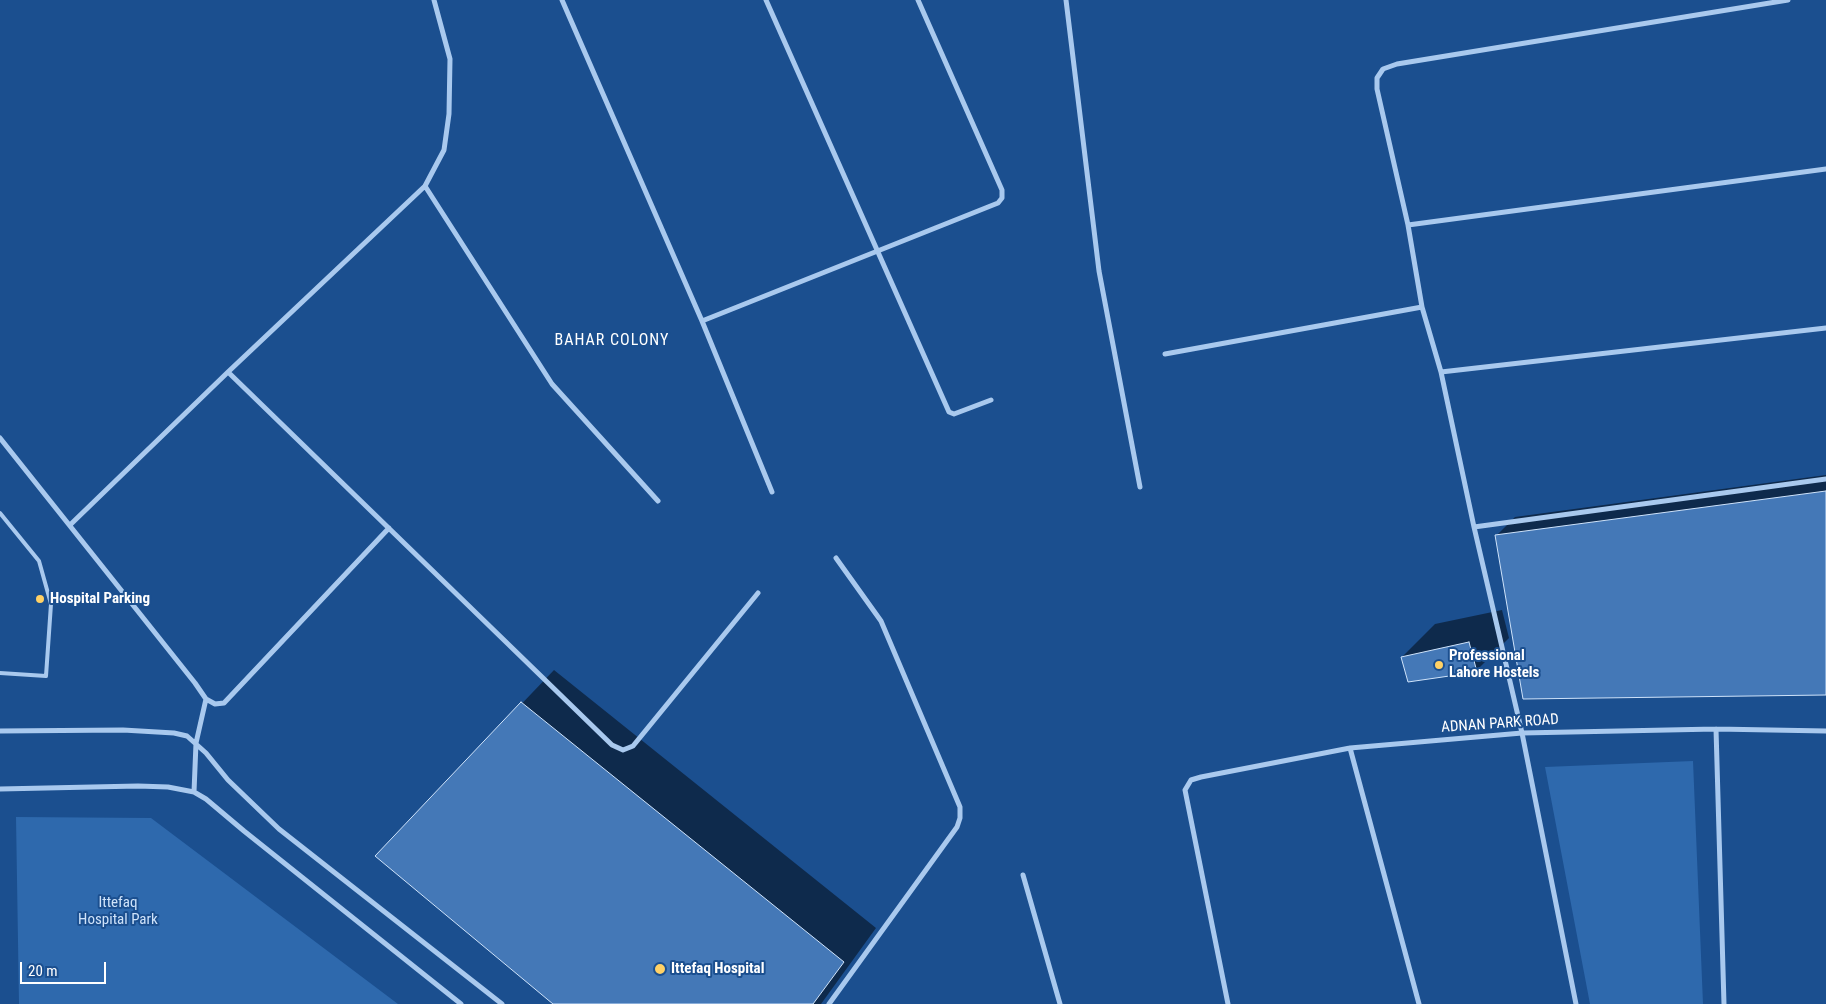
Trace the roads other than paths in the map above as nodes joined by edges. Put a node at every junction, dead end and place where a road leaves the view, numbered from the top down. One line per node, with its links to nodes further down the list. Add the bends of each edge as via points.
1 (434, 0): 8 (street, via 450,59 450,114 444,150)
2 (562, 0): 12 (street)
3 (766, 0): 10 (street)
4 (918, 0): 10 (street, via 1002,190 1002,198 998,203)
5 (1066, 0): 20 (street, via 1099,271)
6 (1788, 0): 9 (street, via 1397,64 1383,69 1377,78 1377,89)
7 (1826, 169): 9 (street)
8 (425, 186): 15 (street); 22 (street, via 552,384)
9 (1408, 225): 11 (street)
10 (878, 251): 12 (street); 17 (street, via 949,412 954,414)
11 (1422, 307): 14 (street); 16 (street)
12 (702, 321): 21 (street)
13 (1826, 328): 16 (street)
14 (1166, 354)
15 (228, 372): 24 (street); 26 (street)
16 (1441, 372): 25 (street)
17 (992, 400)
18 (0, 438): 24 (street)
19 (1826, 479): 25 (street)
20 (1140, 488)
21 (772, 492)
22 (658, 500)
23 (0, 513): 29 (lane, via 39,561 51,604 46,676)
24 (70, 525): 30 (street)
25 (1474, 527): 34 (street)
26 (388, 528): 28 (street, via 612,744 623,750 633,746); 30 (street, via 224,703)
27 (836, 558): 42 (street, via 882,621 960,807 960,818 957,827)
28 (758, 593)
29 (0, 673)
30 (206, 700): 35 (street)
31 (1716, 729): 33 (street, ADNAN PARK ROAD); 34 (street, ADNAN PARK ROAD); 47 (street)
32 (0, 731): 35 (street, via 131,730 174,733 187,736)
33 (1826, 731)
34 (1522, 733): 36 (street, ADNAN PARK ROAD); 46 (street)
35 (196, 743): 38 (street); 41 (street, via 228,780 279,829)
36 (1350, 748): 44 (street, ADNAN PARK ROAD, via 1201,777 1191,780 1185,790); 45 (street)
37 (0, 789): 38 (street, via 138,786)
38 (194, 792): 40 (street)
39 (1022, 875): 43 (street)
40 (461, 1004)
41 (502, 1004)
42 (829, 1004)
43 (1060, 1004)
44 (1228, 1004)
45 (1419, 1004)
46 (1576, 1004)
47 (1724, 1004)

